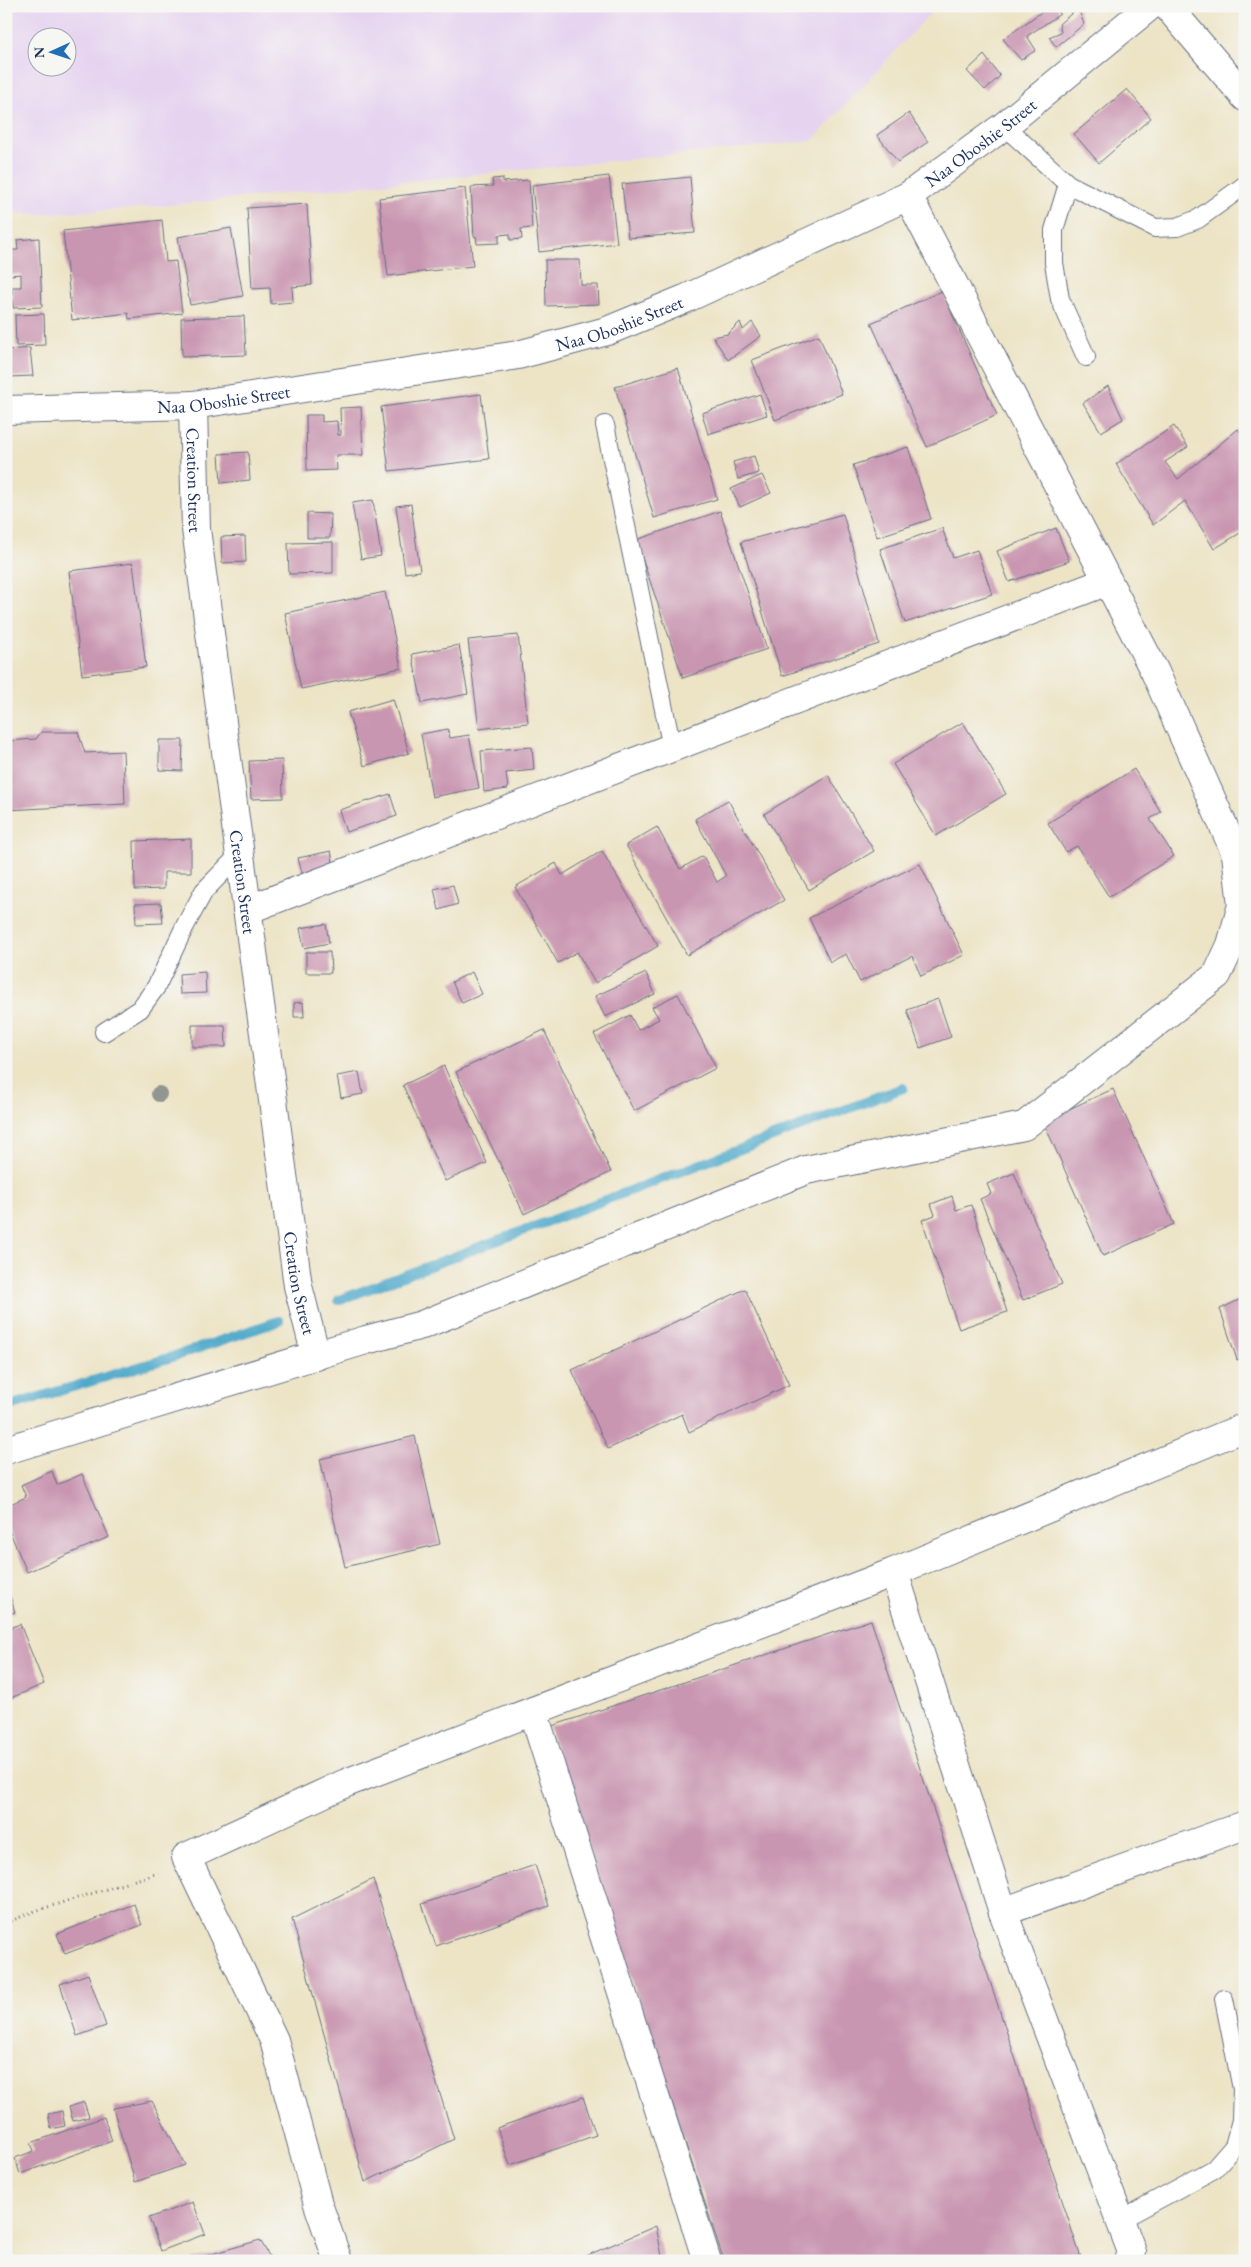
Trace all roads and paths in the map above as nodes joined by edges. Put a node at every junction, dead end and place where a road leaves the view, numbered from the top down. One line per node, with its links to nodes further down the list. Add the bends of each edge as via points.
1 (1150, 6): 4 (street, Naa Oboshie Street)
2 (1167, 6): 3 (street)
3 (1245, 97)
4 (1004, 126): 5 (lane); 7 (street, Naa Oboshie Street)
5 (1068, 184): 6 (lane, via 1155,228 1177,227 1198,219); 8 (lane, via 1054,230 1054,263 1060,299)
6 (1245, 185)
7 (908, 196): 9 (street, Naa Oboshie Street, via 607,331 518,355); 12 (street)
8 (1086, 357)
9 (193, 405): 10 (street, Naa Oboshie Street); 14 (street, Creation Street, via 196,529)
10 (6, 410)
11 (605, 426): 13 (lane)
12 (1108, 581): 13 (street); 15 (street, via 1155,672)
13 (672, 748): 16 (street)
14 (240, 854): 16 (street, Creation Street); 17 (lane, via 204,891 156,987 140,1009)
15 (1240, 854): 18 (street, via 1242,905 1231,945 1217,976 1024,1126 806,1170 422,1326)
16 (247, 910): 18 (street, Creation Street, via 298,1286)
17 (104, 1032)
18 (316, 1356): 20 (street)
19 (1245, 1427): 21 (street)
20 (6, 1450)
21 (894, 1572): 22 (street); 25 (street)
22 (533, 1711): 24 (street, via 346,1783); 30 (street)
23 (1245, 1825): 25 (street)
24 (186, 1857): 26 (path, via 160,1873); 29 (street, via 274,2040 318,2204)
25 (1003, 1912): 28 (street)
26 (6, 1923)
27 (1224, 1999): 28 (lane, via 1242,2088 1241,2120 1234,2146 1214,2168)
28 (1120, 2220): 31 (street, via 1132,2252)
29 (338, 2261)
30 (707, 2261)
31 (1130, 2261)

